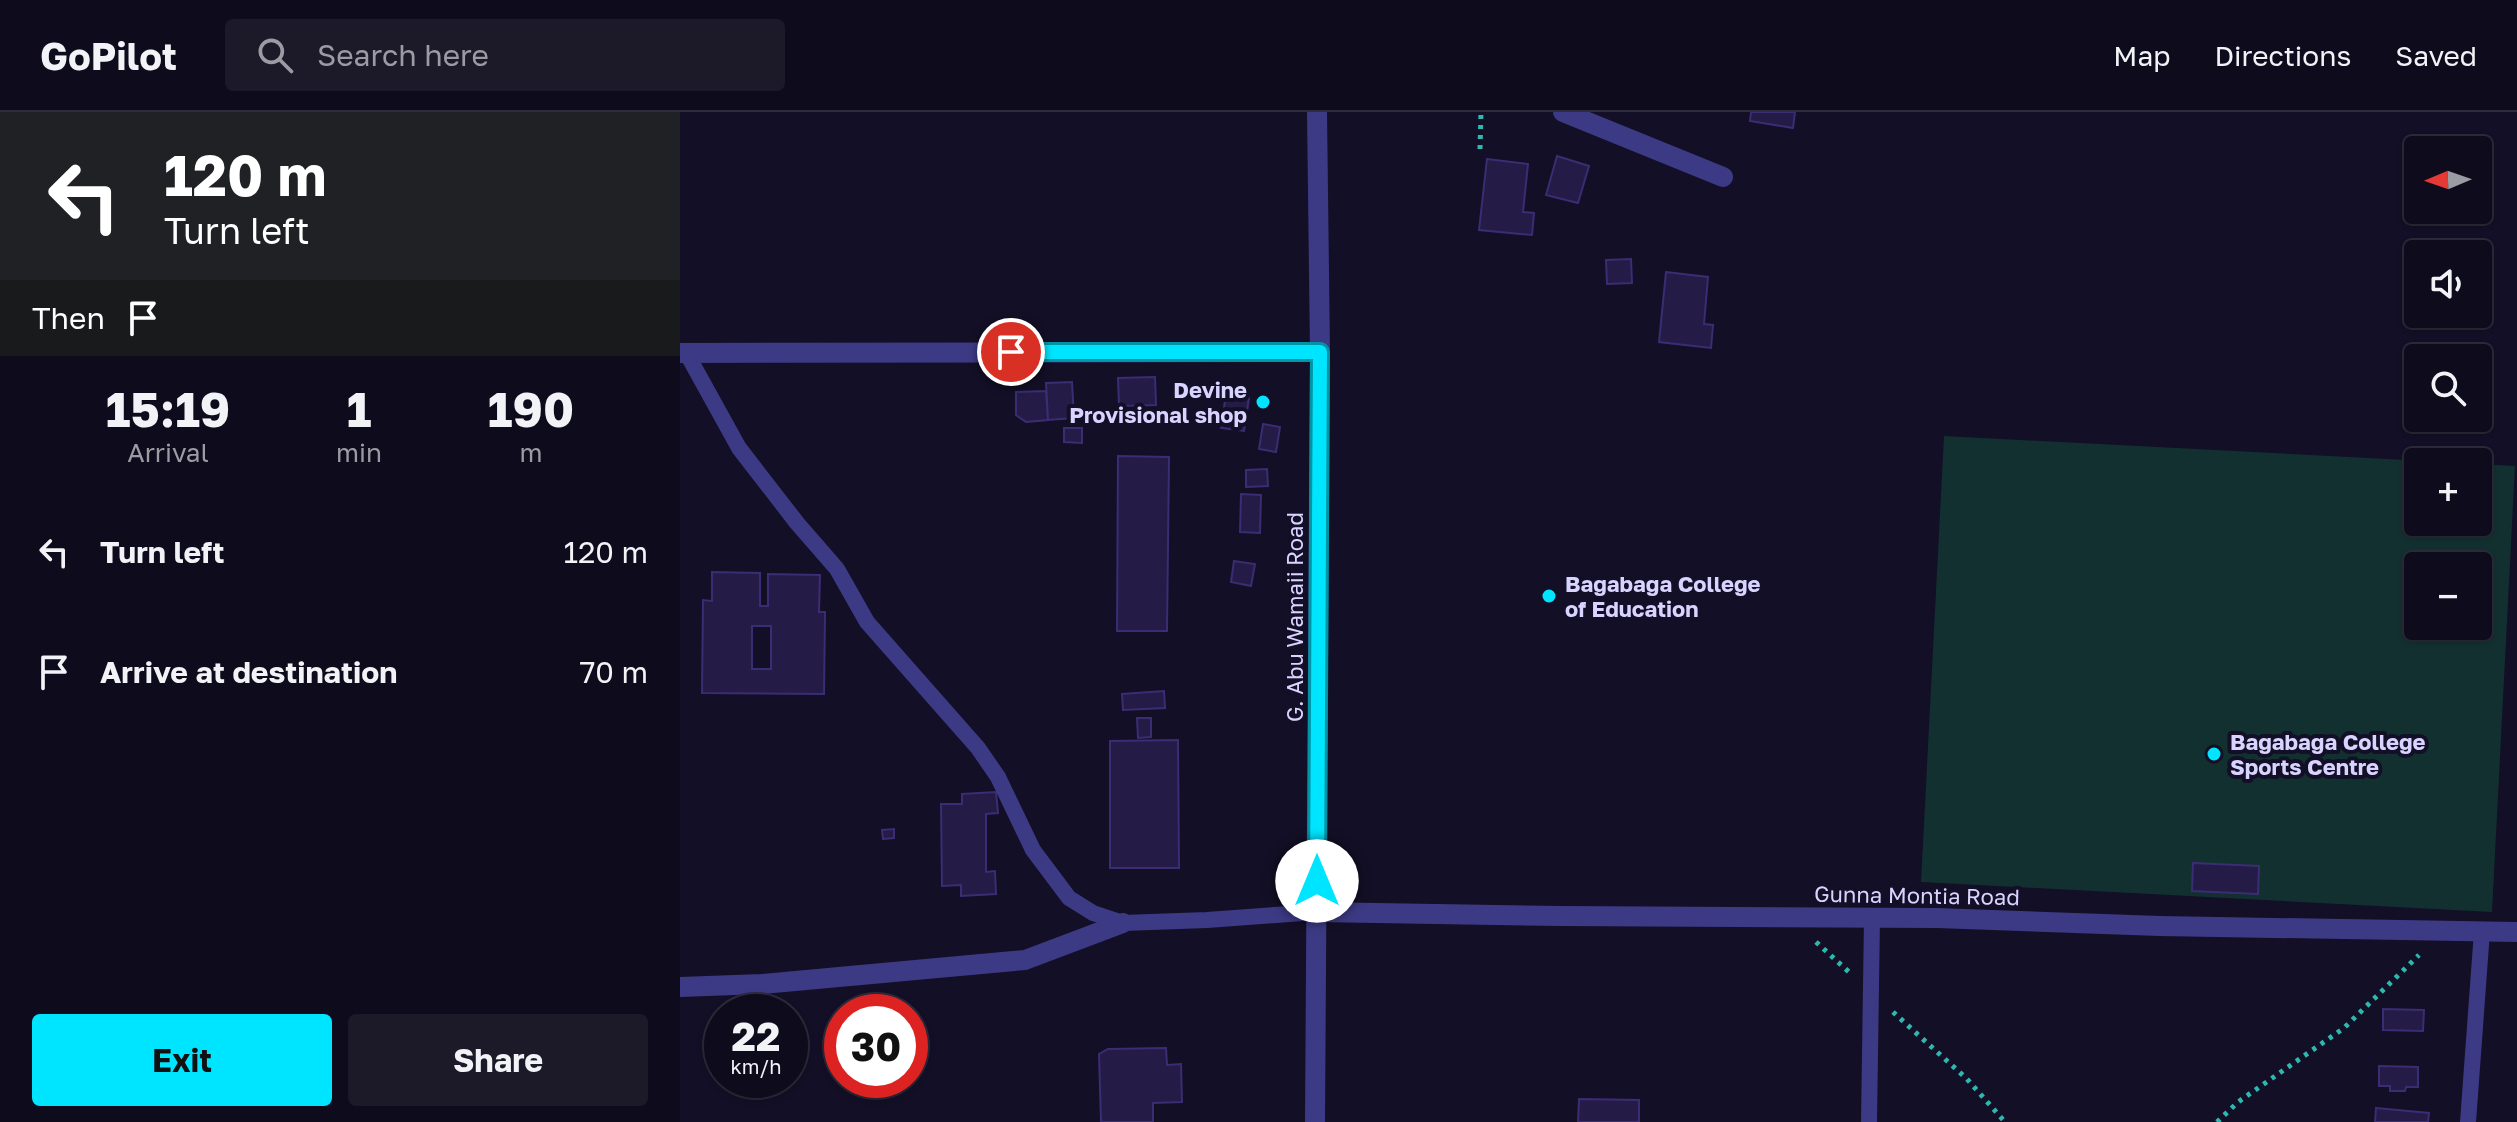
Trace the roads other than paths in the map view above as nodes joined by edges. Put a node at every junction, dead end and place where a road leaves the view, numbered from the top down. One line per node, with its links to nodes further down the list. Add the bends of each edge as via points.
1 (1317, 112): 4 (street, G. Abu Wamaii Road)
2 (1563, 112): 3 (street)
3 (1723, 177)
4 (1320, 352): 5 (street); 6 (street, G. Abu Wamaii Road)
5 (683, 353): 8 (lane, via 739,448 837,569 867,622 978,748 1033,850 1069,898)
6 (1316, 912): 7 (street, Gunna Montia Road); 8 (lane); 12 (street, G. Abu Wamaii Road)
7 (1872, 918): 9 (street, Gunna Montia Road); 13 (lane)
8 (1123, 923): 11 (street, via 1025,960)
9 (2482, 931): 10 (street, Gunna Montia Road); 14 (lane)
10 (2517, 932)
11 (680, 987)
12 (1315, 1122)
13 (1869, 1122)
14 (2468, 1122)

